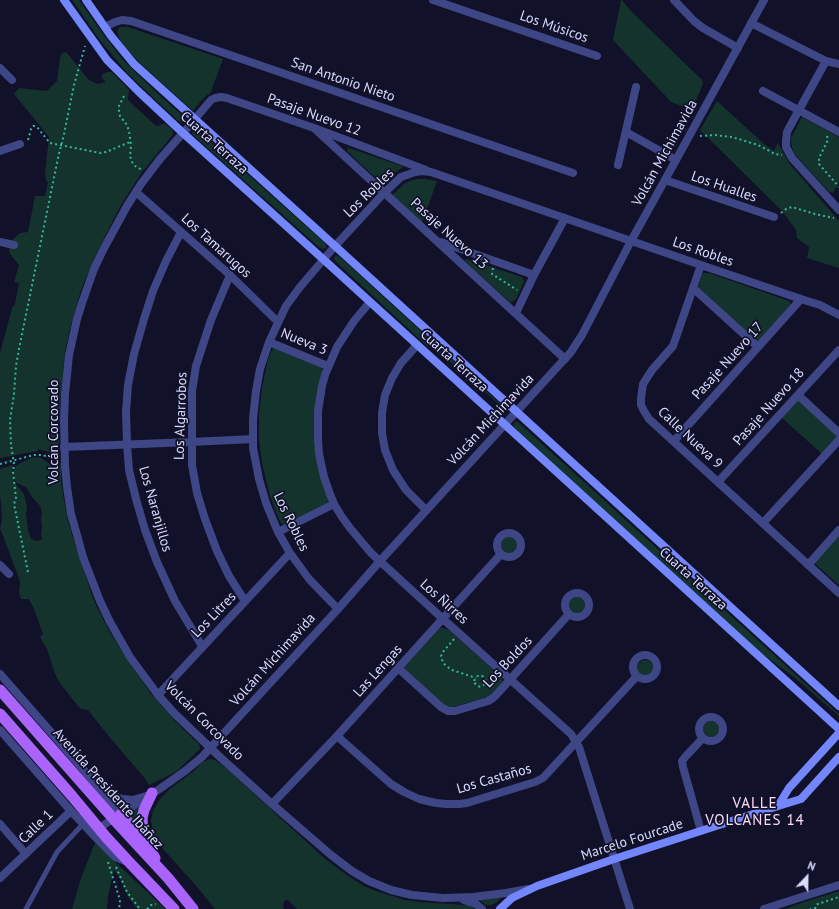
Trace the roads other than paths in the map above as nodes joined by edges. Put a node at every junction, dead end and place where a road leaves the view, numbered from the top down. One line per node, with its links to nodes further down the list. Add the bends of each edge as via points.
1 (64, 0): 21 (main road, Cuarta Terraza, via 107,60)
2 (86, 0): 7 (main road, Cuarta Terraza)
3 (433, 0): 9 (street, Los Músicos)
4 (674, 0): 8 (street, via 703,28)
5 (764, 0): 6 (street, Volcán Michimavida)
6 (752, 24): 8 (street, Volcán Michimavida); 10 (street)
7 (105, 28): 17 (main road, Cuarta Terraza, via 134,64); 27 (street, San Antonio Nieto, via 122,20 131,21)
8 (738, 48): 24 (street, Volcán Michimavida)
9 (597, 56)
10 (826, 61): 11 (street); 16 (street)
11 (839, 64)
12 (0, 68): 13 (street)
13 (12, 80)
14 (636, 87): 19 (street)
15 (763, 91): 16 (street)
16 (799, 110): 20 (street); 32 (street, via 786,137 786,147 792,158)
17 (194, 120): 18 (street, Pasaje Nuevo 12, via 211,100 221,97); 21 (street, Volcán Corcovado); 40 (main road, Cuarta Terraza)
18 (314, 128): 26 (street, Pasaje Nuevo 12); 30 (street, Pasaje Nuevo 13)
19 (626, 132): 24 (street); 25 (street)
20 (839, 132)
21 (183, 133): 29 (street, Volcán Corcovado, via 148,173); 41 (main road, Cuarta Terraza)
22 (24, 142): 23 (street)
23 (0, 150)
24 (676, 160): 28 (street, Volcán Michimavida)
25 (618, 165)
26 (431, 172): 30 (street, Los Robles, via 408,174); 34 (street, Los Robles)
27 (573, 173)
28 (665, 180): 33 (street, Los Hualles); 37 (street, Volcán Michimavida)
29 (136, 192): 35 (street, Los Tamarugos); 66 (street, Volcán Corcovado, via 97,263 76,319 66,374)
30 (384, 192): 36 (street, Pasaje Nuevo 13); 40 (street, Los Robles)
31 (839, 197): 32 (street)
32 (837, 208)
33 (774, 217)
34 (565, 218): 37 (street, Los Robles); 44 (street)
35 (181, 232): 43 (street, Los Tamarugos); 65 (street, Los Naranjillos, via 154,291 134,354 128,385)
36 (437, 241): 44 (street); 48 (street, Pasaje Nuevo 13)
37 (631, 241): 42 (street, Los Robles); 55 (street, Volcán Michimavida, via 582,335)
38 (0, 242): 39 (street)
39 (14, 245)
40 (335, 246): 41 (street, Los Robles); 58 (main road, Cuarta Terraza)
41 (324, 259): 47 (main road, Cuarta Terraza); 50 (street, Los Robles, via 286,306)
42 (701, 265): 45 (street, Calle Nueva 9); 46 (street, Los Robles)
43 (230, 275): 50 (street, Los Tamarugos); 64 (street, Los Algarrobos, via 211,320 196,366 192,391)
44 (534, 275): 48 (street)
45 (693, 288): 53 (street); 63 (street, Calle Nueva 9, via 673,346 646,378 641,392 641,405 649,419)
46 (801, 299): 49 (street, Los Robles); 53 (street, Pasaje Nuevo 17)
47 (370, 302): 52 (main road, Cuarta Terraza); 56 (street, Los Ñirres, via 345,334)
48 (516, 313): 55 (street, Pasaje Nuevo 13)
49 (839, 315)
50 (278, 322): 51 (street, Los Robles)
51 (269, 342): 56 (street, Nueva 3); 61 (street, Los Robles, via 256,391)
52 (417, 345): 59 (main road, Cuarta Terraza); 69 (street, via 392,378 385,395 382,433 392,470 406,490)
53 (758, 348): 63 (street, Pasaje Nuevo 17)
54 (839, 350): 57 (street, Pasaje Nuevo 18)
55 (566, 359): 58 (street, Volcán Michimavida)
56 (328, 366): 68 (street, Los Ñirres, via 319,399 318,439 323,473)
57 (798, 395): 60 (street); 67 (street, Pasaje Nuevo 18)
58 (517, 412): 59 (street, Volcán Michimavida); 91 (main road, Cuarta Terraza)
59 (505, 425): 69 (street, Volcán Michimavida); 93 (main road, Cuarta Terraza)
60 (839, 433)
61 (252, 439): 64 (street); 72 (street, Los Robles, via 262,491)
62 (839, 440): 70 (street)
63 (674, 441): 67 (street, Calle Nueva 9)
64 (191, 442): 65 (street); 80 (street, Los Algarrobos, via 197,493 205,519 226,570)
65 (127, 444): 66 (street); 84 (street, Los Naranjillos, via 129,470 149,543 175,601)
66 (64, 447): 90 (street, Volcán Corcovado, via 71,514 91,579 122,643)
67 (718, 482): 70 (street, Calle Nueva 9)
68 (334, 504): 72 (street); 75 (street, Los Ñirres, via 350,528)
69 (426, 510): 75 (street, Volcán Michimavida)
70 (763, 523): 77 (street, Calle Nueva 9)
71 (839, 530): 77 (street)
72 (278, 532): 73 (street, Los Robles)
73 (290, 553): 80 (street, Los Litres); 81 (street, Los Robles, via 309,579)
74 (501, 554): 83 (street, Las Lengas)
75 (380, 561): 81 (street, Volcán Michimavida); 83 (street, Los Ñirres)
76 (0, 565): 78 (street)
77 (808, 565): 79 (street, Calle Nueva 9)
78 (9, 574)
79 (839, 593)
80 (245, 601): 84 (street, Los Litres)
81 (338, 608): 99 (street, Volcán Michimavida)
82 (569, 614): 88 (street, Los Boldos)
83 (442, 618): 85 (street, Las Lengas); 88 (street, Los Ñirres)
84 (202, 646): 90 (street, Los Litres)
85 (398, 668): 88 (street, Los Boldos, via 441,708 448,711 490,700); 96 (street, Las Lengas)
86 (0, 674): 101 (street, Avenida Presidente Ibáñez)
87 (636, 676): 98 (street, Los Castaños)
88 (511, 680): 98 (street, Los Ñirres)
89 (0, 690): 106 (main road, Avenida Presidente Ibáñez)
90 (158, 694): 99 (street, Volcán Corcovado)
91 (839, 706)
92 (0, 714): 109 (main road)
93 (839, 729)
94 (0, 730): 105 (street)
95 (839, 733): 104 (main road, via 789,788)
96 (337, 736): 98 (street, Los Castaños, via 398,789 423,800 446,804 460,804 540,780); 103 (street, Las Lengas)
97 (703, 738): 110 (street, via 682,761)
98 (577, 742): 113 (street, Los Ñirres)
99 (210, 748): 102 (street, Volcán Michimavida, via 185,771); 103 (street, Volcán Corcovado)
100 (839, 758): 104 (main road, Marcelo Fourcade, via 801,799)
101 (94, 783): 102 (street, Avenida Presidente Ibáñez, via 122,800 133,800); 106 (street, Avenida Presidente Ibáñez)
102 (152, 793): 106 (street); 111 (main road, via 142,818)
103 (272, 804): 119 (street, Volcán Corcovado, via 330,855 369,881 412,895)
104 (778, 806): 110 (main road, Marcelo Fourcade)
105 (71, 811): 108 (street); 112 (street, Calle 1)
106 (117, 817): 109 (street); 111 (main road); 116 (main road, Avenida Presidente Ibáñez)
107 (0, 824): 112 (street)
108 (83, 824): 114 (street, via 115,857); 120 (lane, via 57,852)
109 (99, 828): 114 (main road)
110 (701, 831): 113 (main road, Marcelo Fourcade)
111 (146, 843): 116 (main road)
112 (26, 854): 115 (street, Calle 1)
113 (614, 859): 118 (main road, Marcelo Fourcade); 125 (street, Los Ñirres)
114 (129, 862): 121 (main road)
115 (0, 878)
116 (168, 878): 122 (main road, Avenida Presidente Ibáñez)
117 (839, 885): 126 (street)
118 (537, 886): 119 (street, Volcán Corcovado, via 506,893); 124 (main road, Marcelo Fourcade, via 512,898)
119 (460, 898): 123 (street, Volcán Corcovado)
120 (26, 909)
121 (174, 909)
122 (193, 909)
123 (482, 909)
124 (500, 909)
125 (630, 909)
126 (764, 909)

